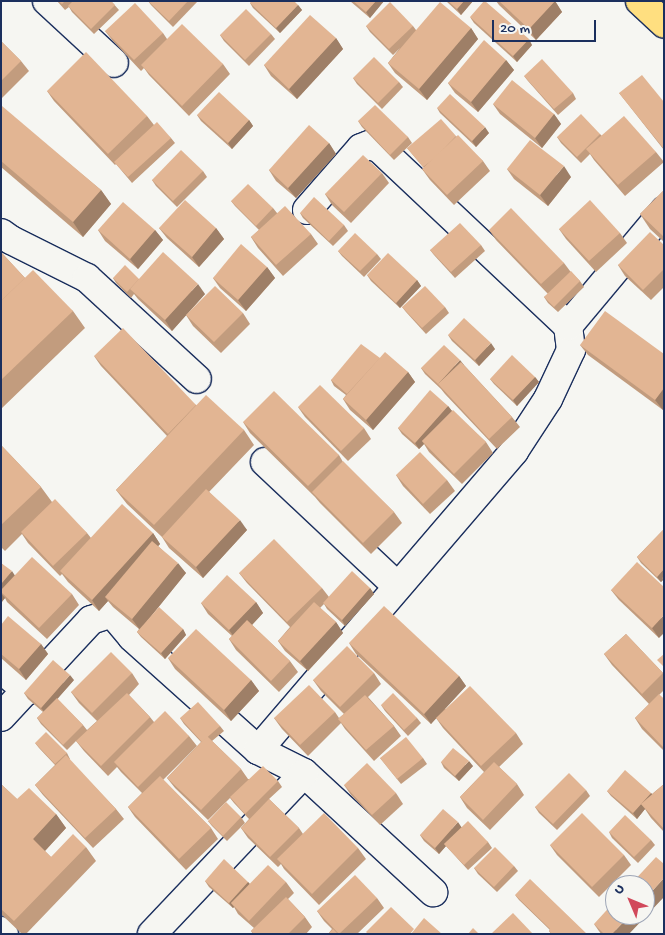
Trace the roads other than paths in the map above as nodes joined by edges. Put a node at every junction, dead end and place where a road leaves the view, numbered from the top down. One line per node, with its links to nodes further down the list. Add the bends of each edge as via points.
1 (47, 1): 4 (street)
2 (640, 1): 3 (highway)
3 (664, 23)
4 (114, 63)
5 (307, 210): 8 (street, via 361,148 369,145 379,148)
6 (664, 210): 8 (street)
7 (1, 233): 9 (street, via 87,278)
8 (568, 326): 11 (street, via 571,350 548,399 514,451)
9 (197, 379)
10 (265, 462): 11 (street)
11 (397, 586): 15 (street)
12 (1, 668): 13 (street)
13 (27, 691): 14 (street); 15 (street, via 91,620 112,613 132,637)
14 (1, 717)
15 (258, 750): 16 (street)
16 (304, 773): 17 (street); 20 (street)
17 (433, 892)
18 (1, 931): 19 (street)
19 (4, 934)
20 (152, 934)

